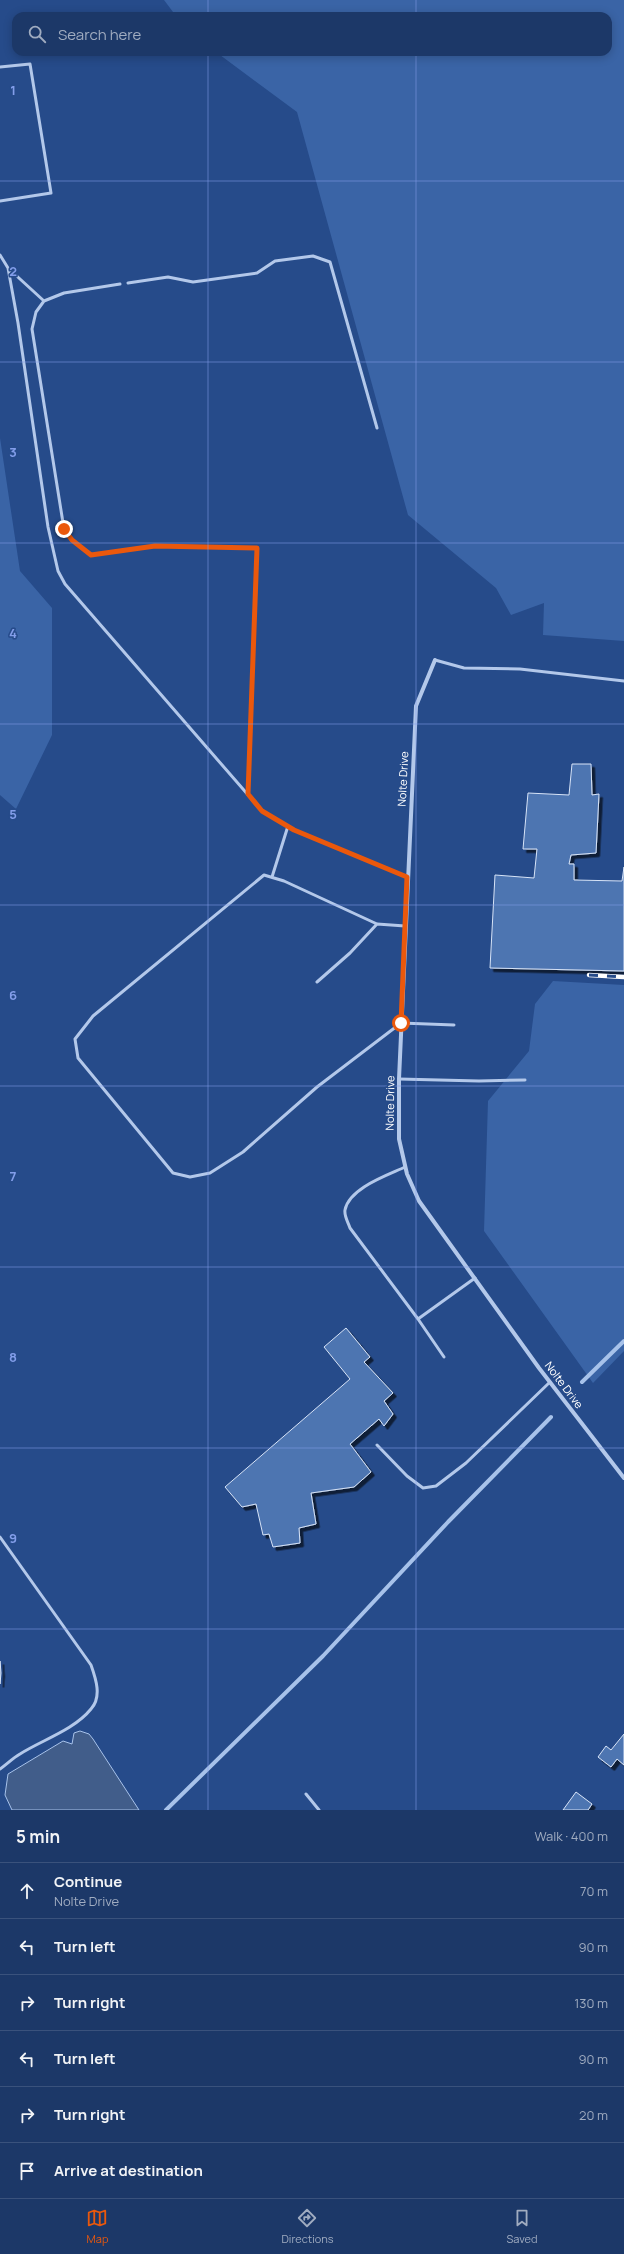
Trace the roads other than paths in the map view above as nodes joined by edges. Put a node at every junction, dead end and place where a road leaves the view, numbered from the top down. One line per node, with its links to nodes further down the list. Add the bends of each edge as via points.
1 (0, 68): 2 (lane, via 30,64 51,193)
2 (0, 201)
3 (0, 255): 4 (lane)
4 (8, 268): 7 (lane); 11 (lane, via 48,527 58,571 65,584)
5 (128, 283): 8 (lane, via 168,277 193,282 257,273 276,261 313,256 330,262)
6 (120, 284): 7 (lane, via 64,293)
7 (44, 301): 11 (lane, via 36,312 32,329 64,529 72,540 91,555 155,546 257,548)
8 (377, 428)
9 (434, 660): 10 (lane, via 464,668 520,669); 14 (street, Nolte Drive, via 416,706)
10 (624, 681)
11 (248, 794): 12 (lane, via 262,811)
12 (288, 826): 13 (lane); 14 (lane)
13 (272, 877): 15 (lane); 18 (lane, via 264,874 93,1016 75,1039 78,1058 173,1173 190,1177 210,1174 243,1152 317,1087)
14 (407, 877): 16 (street, Nolte Drive)
15 (377, 924): 16 (lane); 17 (lane, via 350,953)
16 (405, 926): 18 (street, Nolte Drive)
17 (317, 982)
18 (401, 1023): 19 (lane); 20 (street, Nolte Drive)
19 (454, 1025)
20 (399, 1079): 21 (lane); 22 (street, Nolte Drive, via 399,1139)
21 (525, 1080)
22 (405, 1167): 23 (street, Nolte Drive, via 419,1202); 24 (lane, via 363,1188 349,1201 345,1210 350,1228)
23 (474, 1278): 24 (lane); 26 (street, Nolte Drive)
24 (418, 1319): 25 (lane)
25 (444, 1356)
26 (550, 1382): 27 (lane, via 466,1463 436,1486 423,1488 407,1476); 28 (street, Nolte Drive)
27 (377, 1445)
28 (624, 1478)
29 (0, 1538): 30 (lane, via 91,1665 97,1681 97,1696 92,1709 75,1723 19,1754)
30 (0, 1769)
31 (306, 1794): 32 (lane)
32 (319, 1810)

